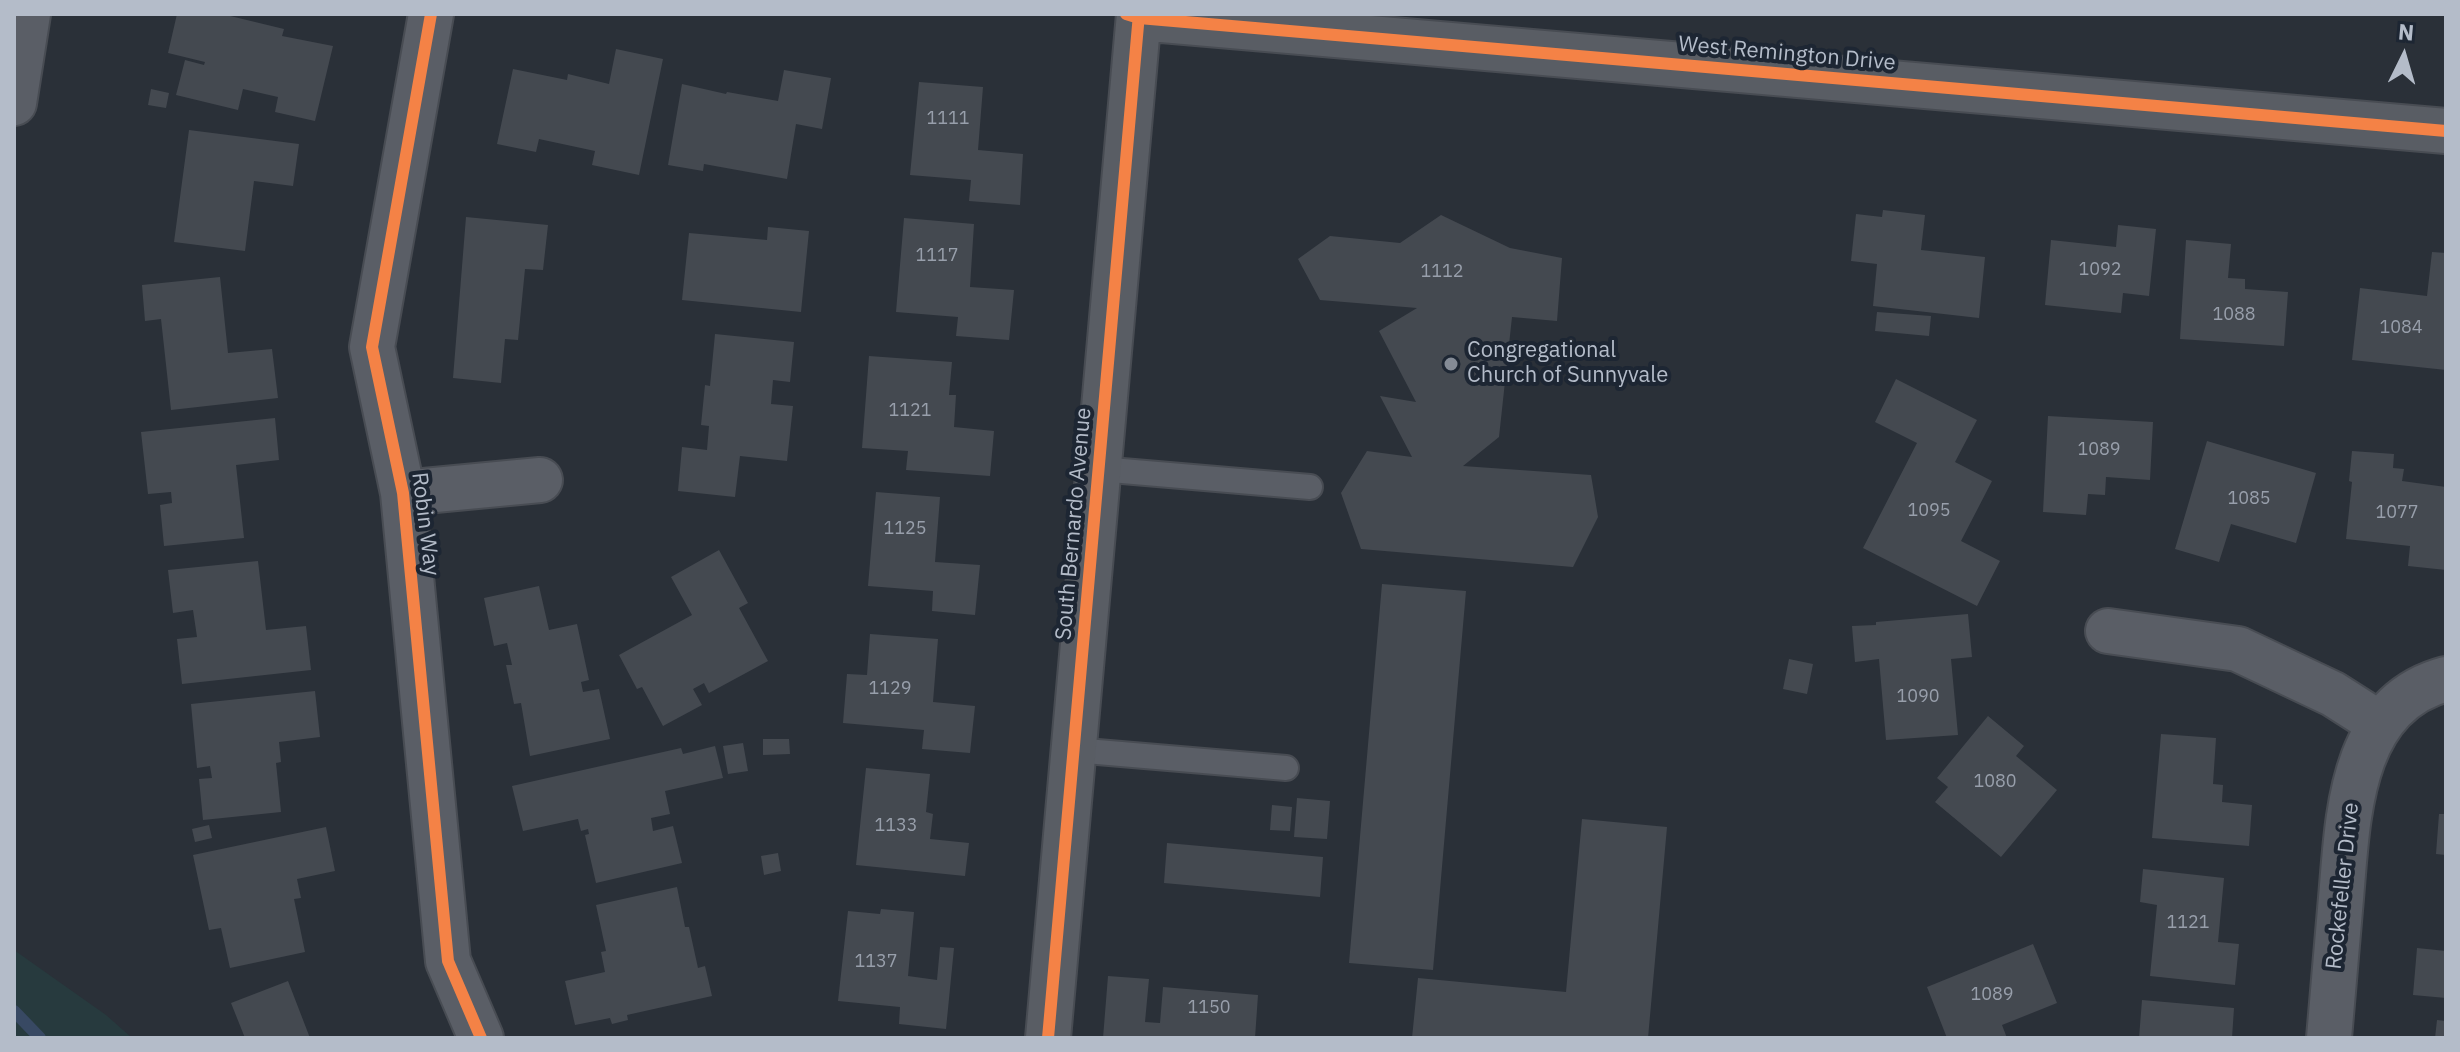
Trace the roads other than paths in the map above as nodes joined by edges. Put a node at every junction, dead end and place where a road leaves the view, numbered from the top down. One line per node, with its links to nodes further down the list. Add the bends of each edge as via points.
1 (28, 14): 4 (street)
2 (431, 14): 9 (street, Robin Way, via 372,347)
3 (1135, 15): 5 (street, West Remington Drive); 6 (street, South Bernardo Avenue)
4 (14, 103)
5 (2446, 131)
6 (1099, 469): 8 (lane); 13 (street, South Bernardo Avenue)
7 (540, 480): 9 (street)
8 (1310, 487)
9 (403, 493): 15 (street, Robin Way, via 448,961)
10 (2108, 631): 12 (street, via 2238,649 2333,694)
11 (2446, 679): 12 (street, Rockefeller Drive, via 2411,695)
12 (2380, 724): 17 (street, Rockefeller Drive, via 2360,763 2348,811)
13 (1074, 750): 14 (lane); 16 (street, South Bernardo Avenue)
14 (1286, 768)
15 (481, 1038)
16 (1048, 1038)
17 (2329, 1038)

